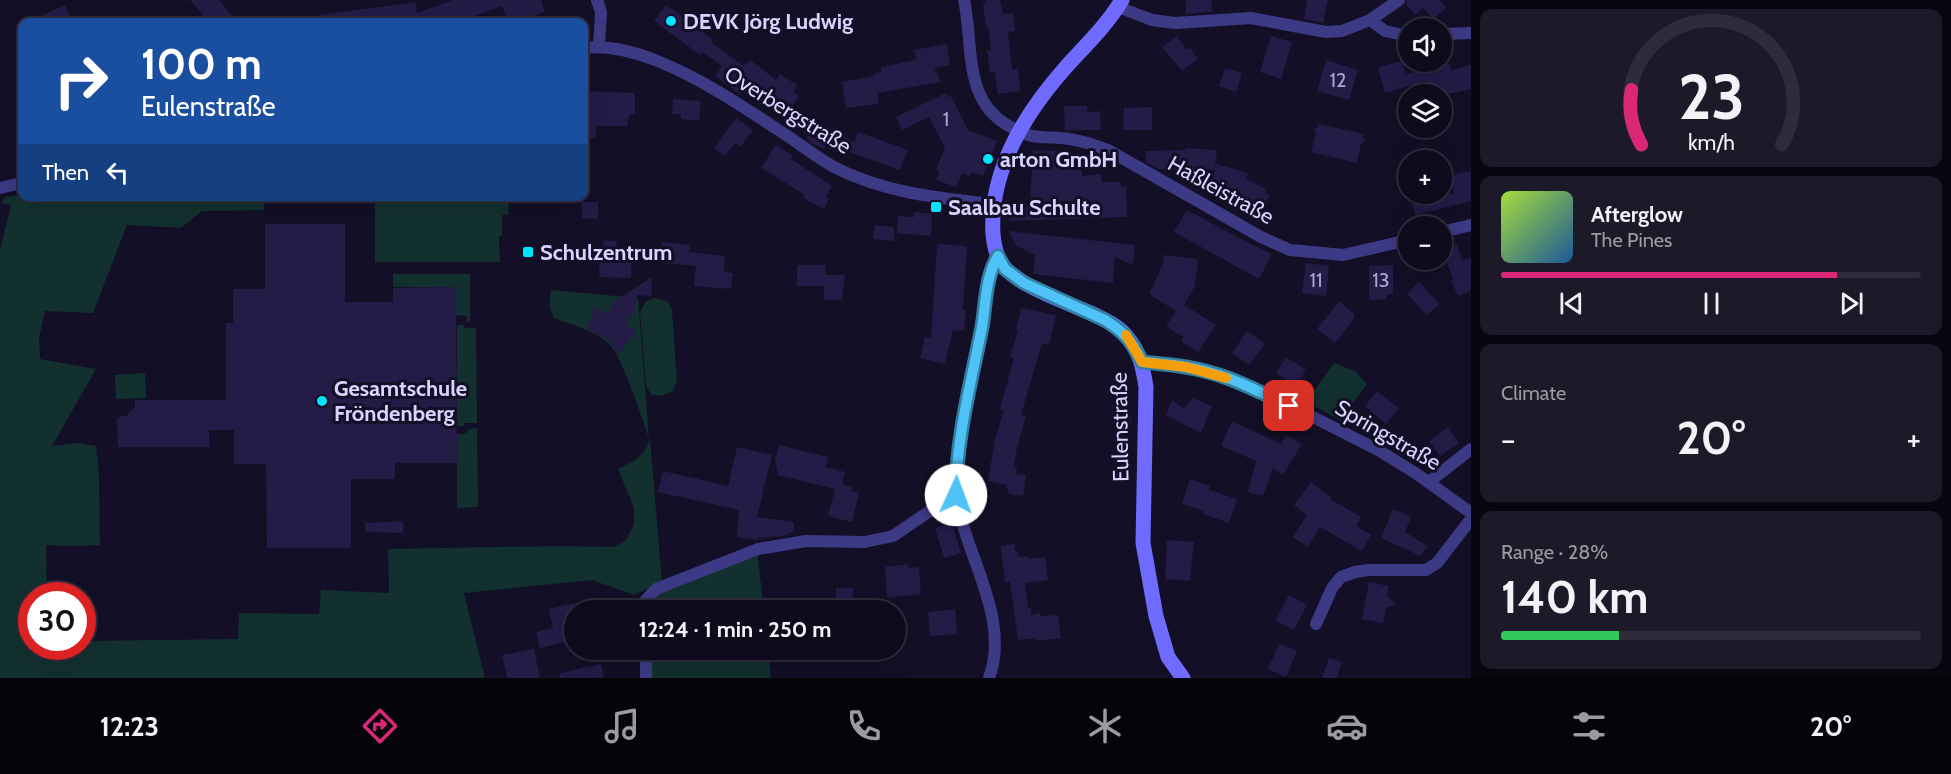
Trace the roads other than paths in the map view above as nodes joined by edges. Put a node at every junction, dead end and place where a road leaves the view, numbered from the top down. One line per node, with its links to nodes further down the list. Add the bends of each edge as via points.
1 (597, 0): 9 (street, via 601,12)
2 (964, 0): 11 (street, via 978,93 999,121)
3 (1399, 0): 5 (street)
4 (1120, 3): 5 (street, via 1152,20 1175,23 1251,18 1326,32 1342,31); 11 (main road, via 1064,69)
5 (1370, 20): 7 (street, via 1385,31)
6 (1471, 33): 8 (street)
7 (1398, 34)
8 (1452, 34)
9 (599, 46): 10 (street, Overbergstraße); 14 (street, Overbergstraße, via 635,52 684,71 834,167 902,192)
10 (588, 47)
11 (1019, 132): 14 (main road, via 1003,168); 17 (street, Haßleistraße, via 1087,142 1108,150 1290,250 1343,255)
12 (18, 184): 13 (street)
13 (0, 188)
14 (994, 204): 18 (main road, via 993,233)
15 (1471, 225): 16 (street)
16 (1452, 230)
17 (1398, 242)
18 (998, 256): 19 (main road, Eulenstraße, via 1005,269 1024,283 1105,320 1126,334); 22 (street, via 990,269 958,449)
19 (1142, 362): 21 (street, Springstraße, via 1186,367 1235,381 1378,450); 30 (main road, Eulenstraße, via 1146,387 1143,543 1168,657)
20 (1471, 449): 21 (street)
21 (1429, 482): 23 (street, Springstraße)
22 (956, 495): 25 (street, via 893,536 865,542 806,541 758,549 656,589); 29 (street, via 996,636)
23 (1471, 513)
24 (1471, 519): 26 (street, via 1437,563 1426,570 1368,570 1341,577)
25 (646, 600)
26 (1316, 624)
27 (646, 660): 28 (street)
28 (646, 678)
29 (989, 678)
30 (1183, 678)

